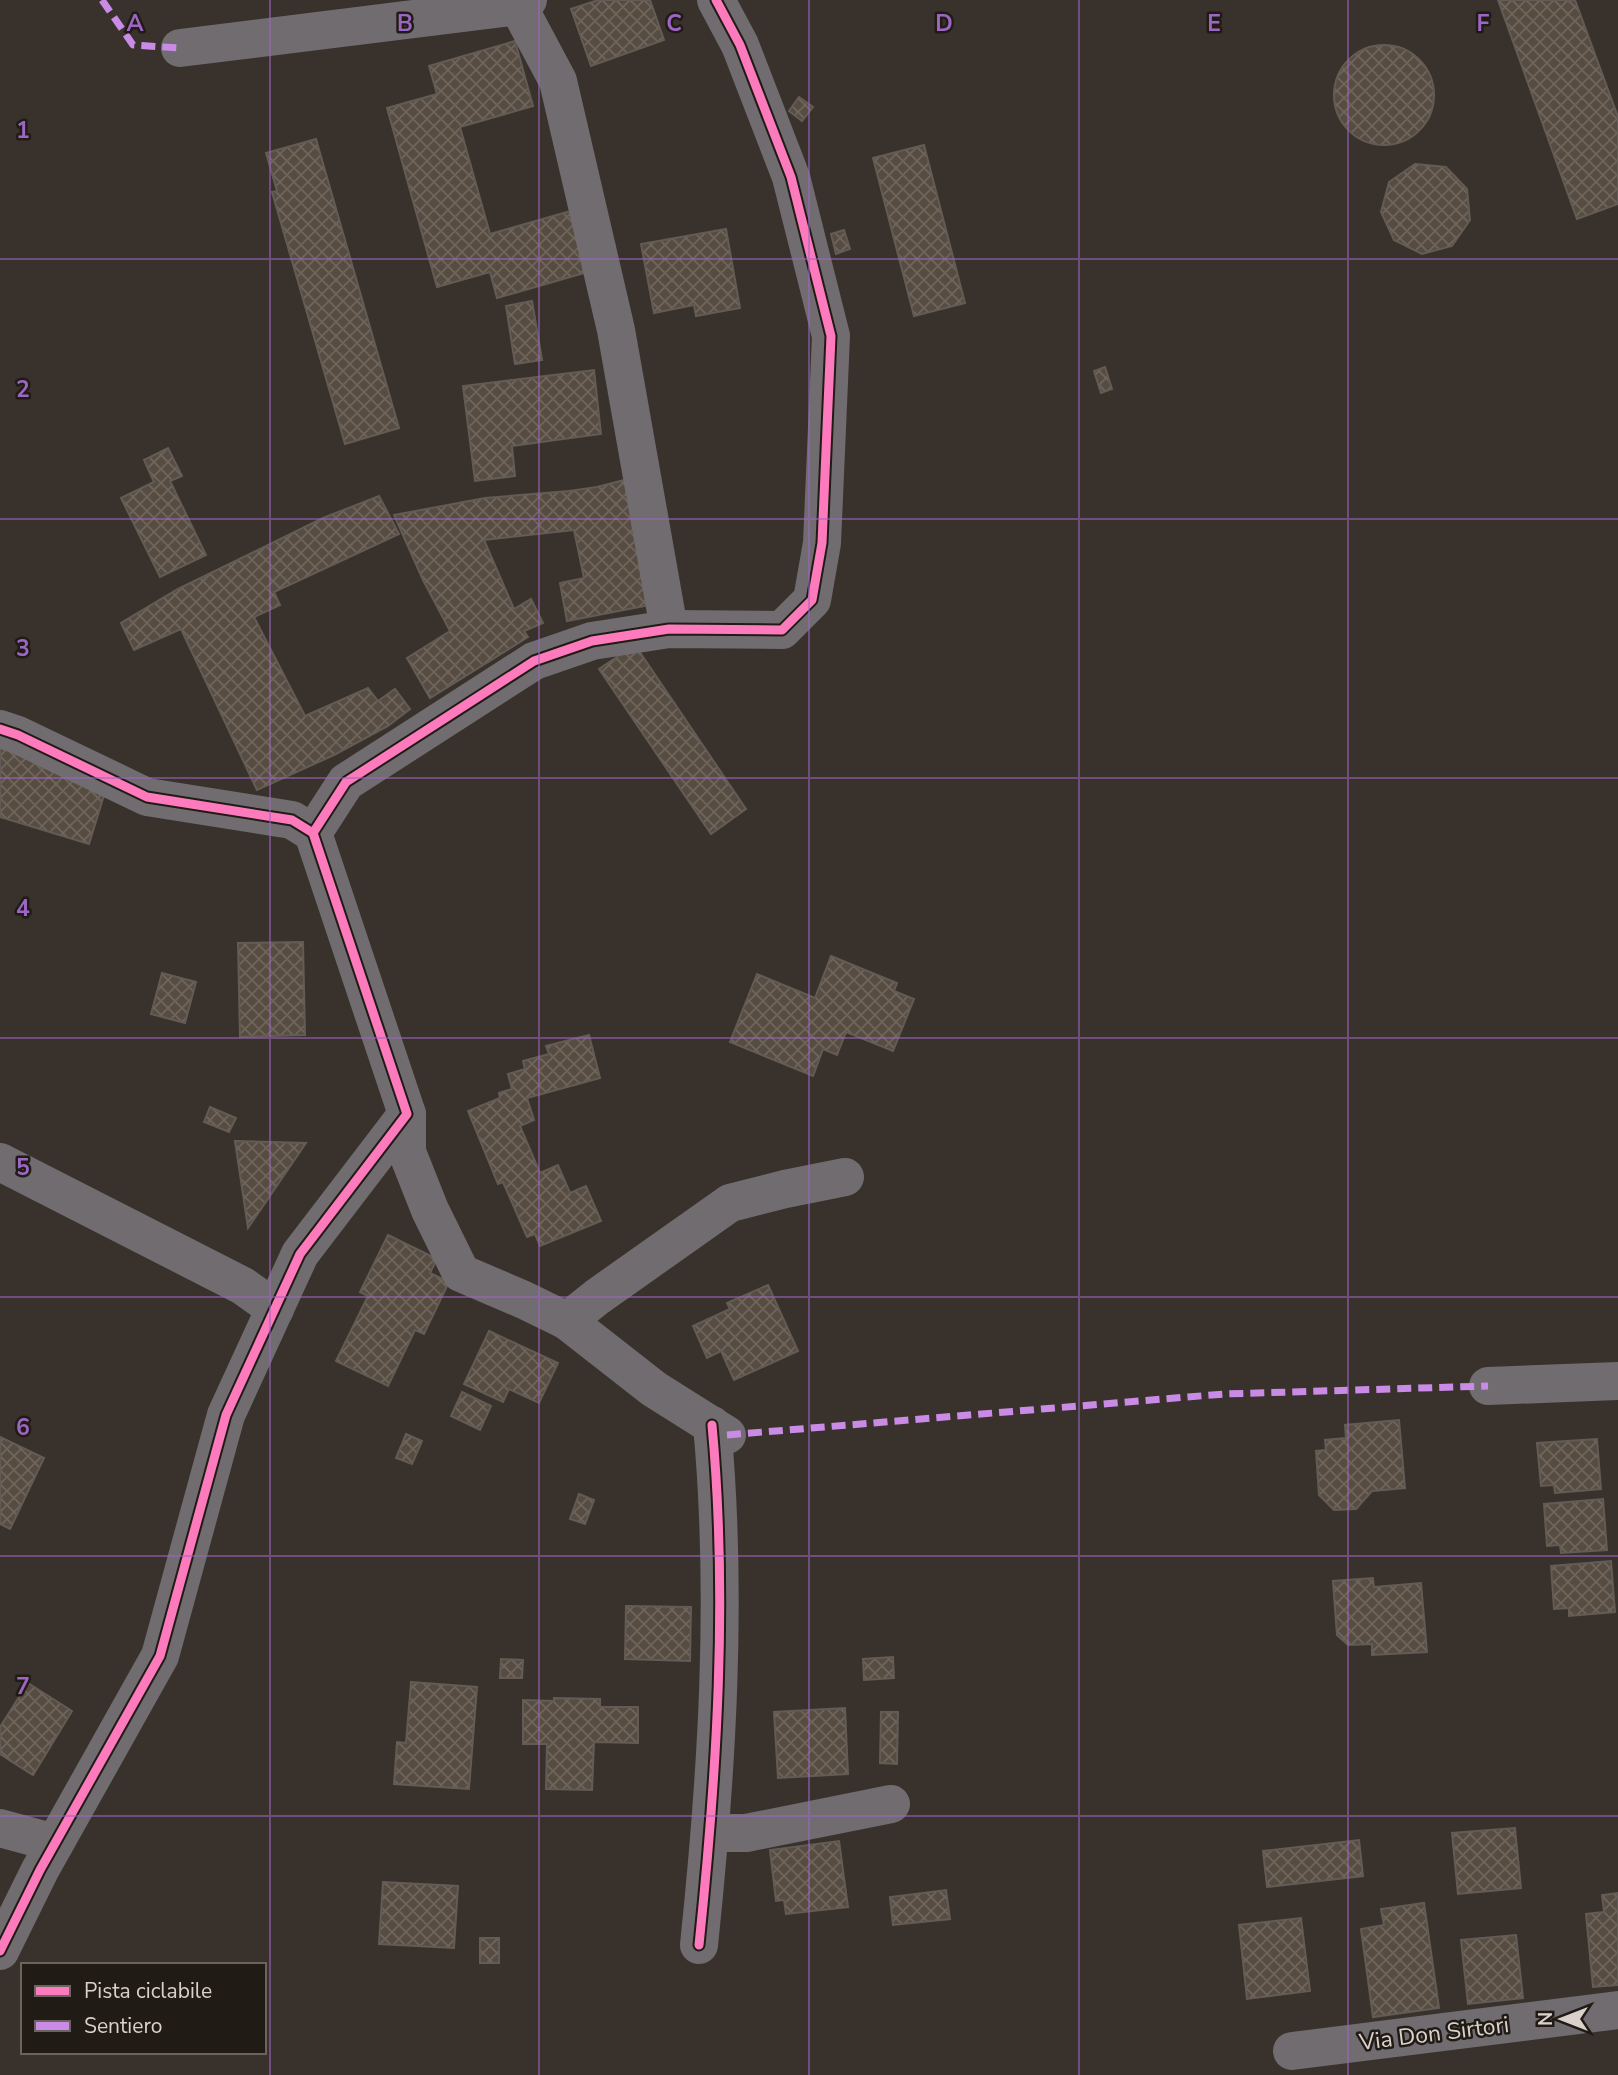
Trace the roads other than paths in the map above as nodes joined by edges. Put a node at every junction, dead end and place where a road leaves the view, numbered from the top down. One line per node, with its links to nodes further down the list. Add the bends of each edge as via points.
1 (716, 0): 4 (street, via 740,45 791,177 831,336 822,543 812,600 782,630)
2 (523, 3): 3 (street); 4 (street, via 558,81 616,330)
3 (180, 48)
4 (669, 629): 6 (street, via 592,641 534,661 346,782)
5 (0, 729): 6 (street, via 147,797 292,820)
6 (313, 834): 7 (street)
7 (407, 1114): 10 (street, via 300,1254); 11 (street, via 407,1152 461,1273)
8 (0, 1161): 10 (street, via 243,1286)
9 (845, 1177): 11 (street, via 730,1203)
10 (275, 1309): 17 (street, via 226,1415 160,1656)
11 (567, 1321): 16 (street, via 654,1390 720,1430 720,1610)
12 (1618, 1381): 13 (street)
13 (1488, 1386)
14 (891, 1804): 16 (street, via 746,1833)
15 (0, 1828): 17 (street)
16 (711, 1833): 18 (street)
17 (55, 1843): 19 (street)
18 (699, 1945)
19 (0, 1951)
20 (1618, 2010): 21 (street, Via Don Sirtori)
21 (1292, 2051)

